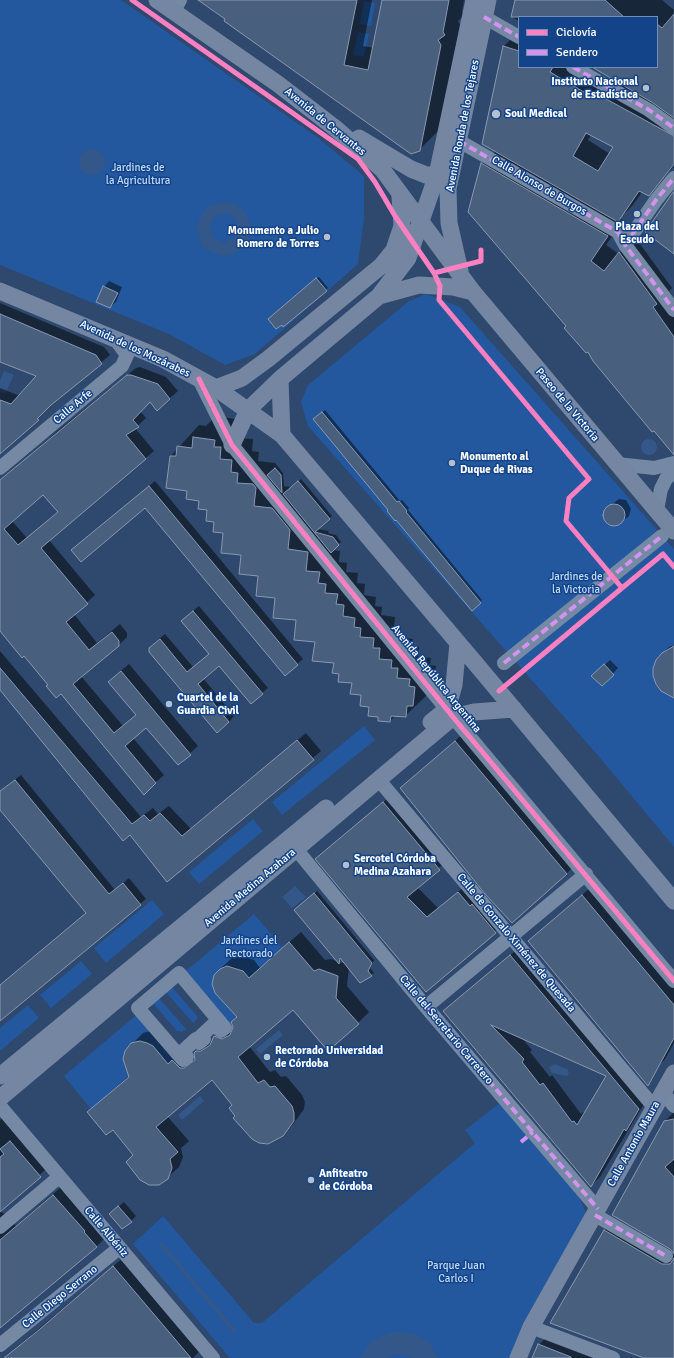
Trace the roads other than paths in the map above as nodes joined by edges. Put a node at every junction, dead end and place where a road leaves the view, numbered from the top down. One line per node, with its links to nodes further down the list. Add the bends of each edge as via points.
1 (157, 0): 4 (main road, Avenida de Cervantes)
2 (474, 0): 11 (main road, Avenida Ronda de los Tejares)
3 (488, 0): 5 (main road, Avenida Ronda de los Tejares)
4 (177, 6): 8 (main road, Avenida de Cervantes)
5 (484, 17): 6 (street); 10 (main road, Avenida Ronda de los Tejares)
6 (518, 36)
7 (575, 68): 9 (street, via 649,110)
8 (278, 84): 11 (main road, via 366,143 411,169 426,175); 13 (main road, Avenida de Cervantes, via 357,146 382,169)
9 (674, 128)
10 (459, 141): 15 (street, Calle Alonso de Burgos, via 618,232); 16 (main road, Avenida Ronda de los Tejares, via 448,189 449,223)
11 (437, 175): 14 (main road, Avenida Ronda de los Tejares)
12 (674, 178): 15 (street)
13 (400, 196): 14 (main road, Avenida de Cervantes); 24 (main road, via 402,226 394,250 381,266 263,363 242,378)
14 (420, 222): 16 (main road, Avenida de Cervantes); 19 (main road, Avenida Ronda de los Tejares, via 408,258)
15 (625, 245): 20 (street)
16 (461, 277): 18 (main road, Paseo de la Victoria)
17 (0, 291): 21 (main road, Avenida de los Mozárabes)
18 (473, 292): 19 (main road, via 453,287 419,285); 29 (main road, Paseo de la Victoria)
19 (379, 296): 23 (main road)
20 (674, 310)
21 (116, 340): 22 (main road, Avenida de los Mozárabes, via 163,359); 30 (street, Calle Arfe, via 127,355 122,366)
22 (199, 379): 24 (main road, Avenida de los Mozárabes); 27 (street, Avenida República Argentina)
23 (280, 379): 25 (main road); 26 (main road)
24 (216, 388): 25 (main road, Avenida de los Mozárabes)
25 (248, 410): 26 (main road, Avenida de los Mozárabes); 27 (main road)
26 (282, 435): 34 (main road)
27 (232, 445): 37 (street, Avenida República Argentina)
28 (674, 463): 29 (street, via 654,468)
29 (617, 464): 32 (main road, Paseo de la Victoria)
30 (0, 468)
31 (674, 471): 32 (street, via 661,489)
32 (657, 510): 33 (main road, Paseo de la Victoria)
33 (668, 533): 35 (street)
34 (458, 643): 36 (main road); 37 (main road)
35 (504, 663)
36 (514, 709): 37 (main road, Avenida Medina Azahara); 41 (main road)
37 (450, 713): 38 (main road, Avenida Medina Azahara); 40 (street, Avenida República Argentina); 47 (main road, Avenida Medina Azahara)
38 (378, 778): 39 (main road, Avenida Medina Azahara); 42 (street, Calle de Gonzalo Ximénez de Quesada)
39 (296, 849): 44 (street, Calle del Secretario Carretero); 48 (main road, Avenida Medina Azahara)
40 (586, 874): 42 (street); 43 (street, Avenida República Argentina)
41 (674, 901)
42 (511, 936): 44 (street); 49 (street, Calle de Gonzalo Ximénez de Quesada)
43 (674, 981)
44 (426, 1007): 53 (street, Calle del Secretario Carretero)
45 (140, 1012): 45 (street, via 138,1008 179,974 225,1028 221,1031 214,1024 201,1036 204,1039 199,1043 196,1039 182,1052 187,1057 183,1060)
46 (674, 1073): 49 (main road, Calle Antonio Maura)
47 (0, 1076)
48 (0, 1098)
49 (658, 1100): 51 (street, Calle de Gonzalo Ximénez de Quesada); 53 (main road, Calle Antonio Maura)
50 (0, 1106): 52 (street, Calle Albéniz)
51 (674, 1106)
52 (59, 1177): 54 (street); 55 (street, Calle Albéniz)
53 (596, 1212): 56 (street); 57 (main road, Calle Antonio Maura)
54 (0, 1227)
55 (119, 1248): 58 (street, Calle Diego Serrano); 59 (street, Calle Albéniz)
56 (666, 1256)
57 (531, 1327): 60 (main road, Calle Antonio Maura); 61 (street)
58 (0, 1346)
59 (213, 1358)
60 (518, 1358)
61 (613, 1358)

